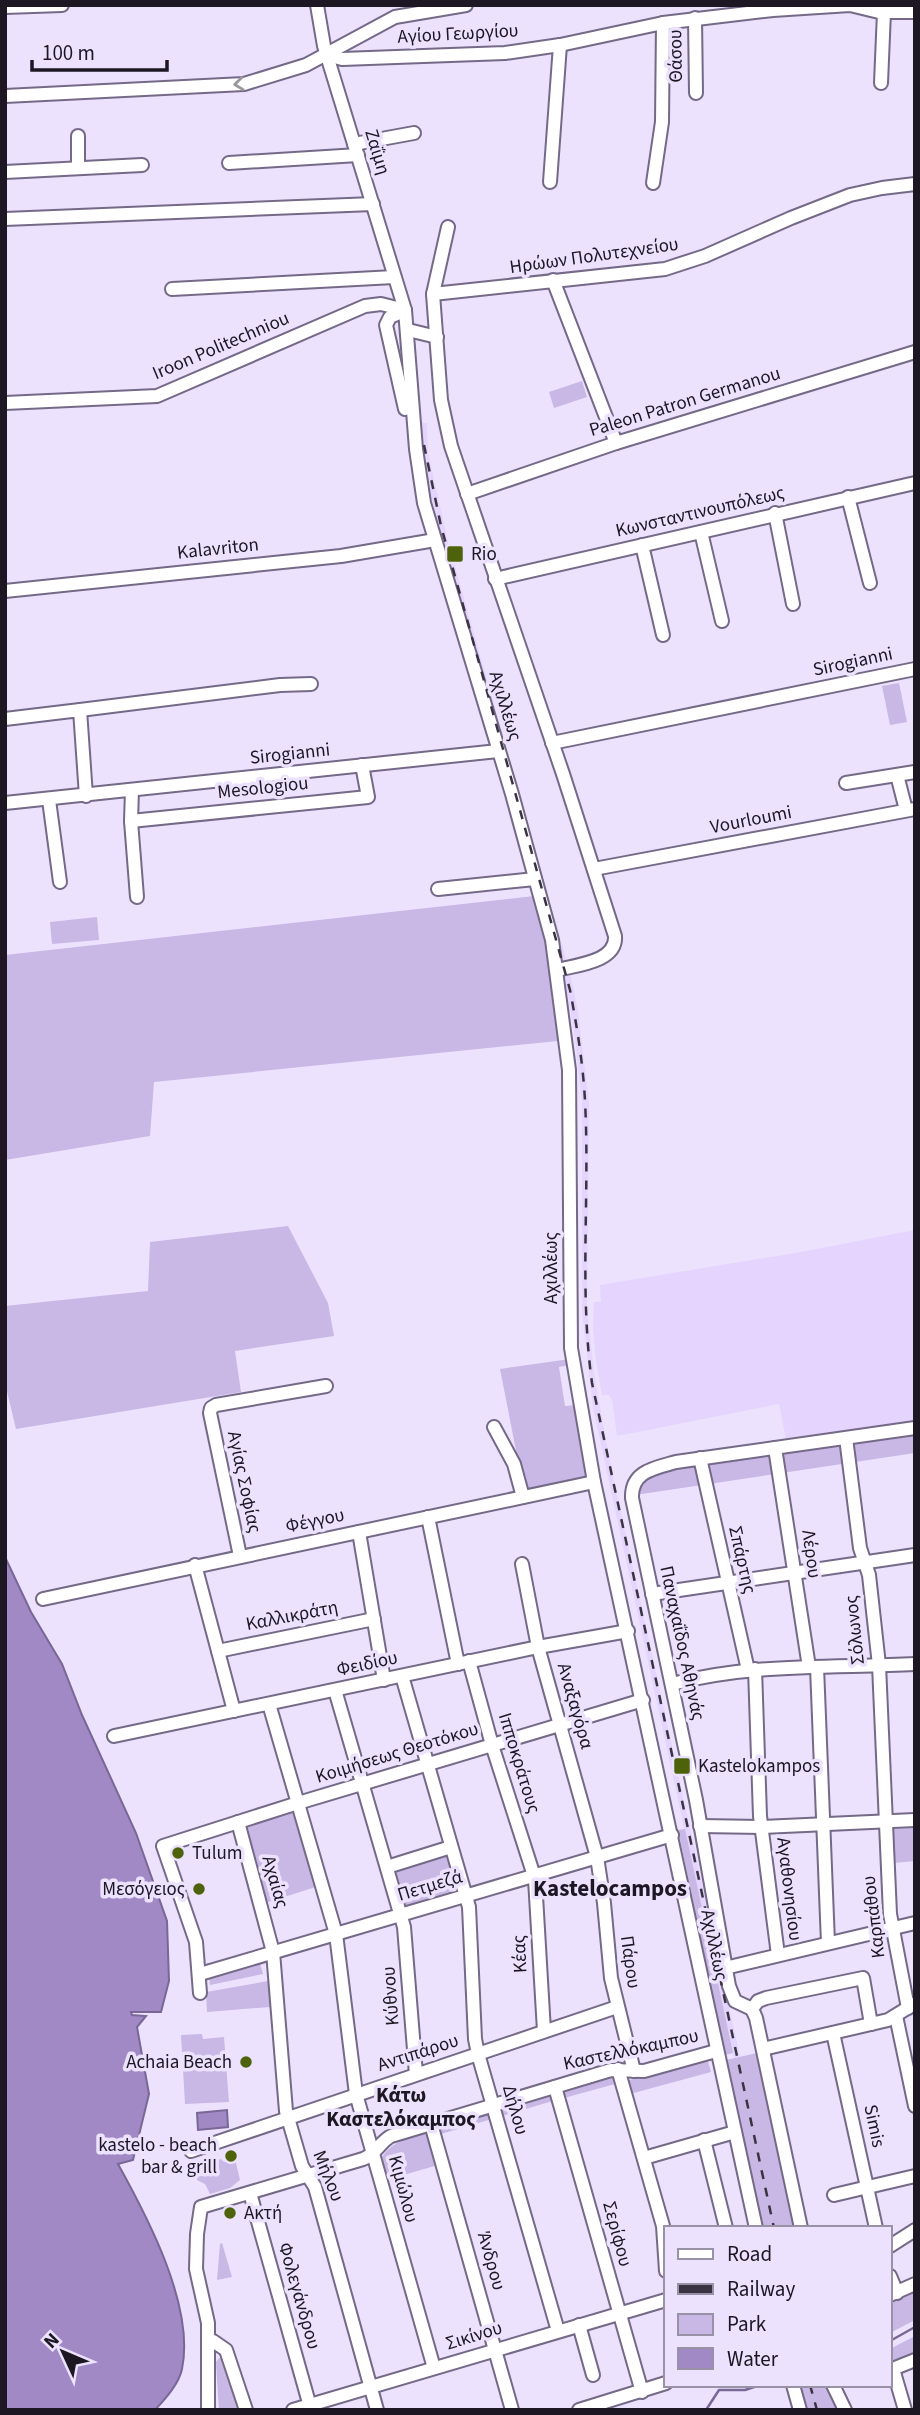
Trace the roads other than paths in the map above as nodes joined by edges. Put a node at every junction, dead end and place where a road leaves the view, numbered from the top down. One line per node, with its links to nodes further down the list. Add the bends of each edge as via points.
1 (62, 5): 5 (street)
2 (317, 5): 11 (street, Ζαΐμη)
3 (466, 5): 11 (street, via 395,17)
4 (853, 6): 6 (street, Αγίου Γεωργίου); 8 (street, Αγίου Γεωργίου)
5 (5, 7)
6 (884, 12): 7 (street, Αγίου Γεωργίου); 12 (street)
7 (915, 12)
8 (695, 19): 9 (street, Αγίου Γεωργίου); 13 (street, Θάσου)
9 (663, 23): 10 (street, Αγίου Γεωργίου); 23 (street, via 662,122)
10 (560, 45): 11 (street, Αγίου Γεωργίου, via 505,53 342,59); 22 (street)
11 (327, 55): 14 (street, Αγίου Γεωργίου, one-way to 14, via 244,84); 17 (street, Ζαΐμη)
12 (881, 83)
13 (696, 93)
14 (5, 96)
15 (414, 133): 17 (street)
16 (78, 136): 20 (street)
17 (356, 150): 18 (street); 25 (street, Ζαΐμη)
18 (229, 163)
19 (142, 165): 20 (street)
20 (78, 168): 21 (street)
21 (5, 172)
22 (550, 182)
23 (653, 183)
24 (915, 184): 29 (street, Ηρώων Πολυτεχνείου, via 850,195 684,264)
25 (373, 204): 26 (street); 28 (street, Ζαΐμη)
26 (5, 219)
27 (448, 227): 31 (street)
28 (394, 277): 30 (street); 32 (street, Ζαΐμη)
29 (553, 280): 31 (street, Ηρώων Πολυτεχνείου); 38 (street)
30 (172, 289)
31 (433, 295): 34 (street)
32 (405, 310): 33 (street, Αχιλλέως); 36 (street, Iroon Politechniou, via 382,304 365,306 157,396); 37 (street, via 389,318 387,328)
33 (408, 330): 34 (street); 37 (street, Αχιλλέως)
34 (437, 337): 40 (street, via 445,421)
35 (915, 352): 38 (street, Paleon Patron Germanou)
36 (5, 403)
37 (415, 443): 44 (street, Αχιλλέως)
38 (616, 443): 40 (street, Paleon Patron Germanou)
39 (915, 483): 41 (street, Κωνσταντινουπόλεως)
40 (467, 494): 46 (street)
41 (848, 497): 42 (street, Κωνσταντινουπόλεως); 47 (street)
42 (775, 513): 43 (street, Κωνσταντινουπόλεως); 49 (street)
43 (701, 532): 45 (street, Κωνσταντινουπόλεως); 50 (street)
44 (435, 540): 48 (street, Kalavriton, via 341,556); 57 (street, Αχιλλέως)
45 (642, 545): 46 (street, Κωνσταντινουπόλεως); 51 (street)
46 (495, 579): 56 (street)
47 (870, 583)
48 (5, 591)
49 (793, 604)
50 (722, 621)
51 (663, 635)
52 (915, 669): 56 (street, Sirogianni)
53 (311, 684): 54 (street)
54 (80, 710): 55 (street); 63 (street)
55 (5, 719)
56 (552, 743): 68 (street)
57 (498, 751): 58 (street, Sirogianni); 69 (street, Αχιλλέως)
58 (362, 765): 62 (street, Sirogianni); 67 (street, Mesologiou, via 368,797)
59 (915, 772): 60 (street)
60 (897, 775): 61 (street); 66 (street)
61 (845, 783)
62 (132, 790): 63 (street, Sirogianni); 67 (street)
63 (86, 796): 64 (street, Sirogianni)
64 (49, 800): 65 (street, Sirogianni); 70 (street)
65 (5, 803)
66 (911, 809): 68 (street, Vourloumi)
67 (131, 821): 72 (street)
68 (594, 869): 73 (street, via 615,944 606,956)
69 (535, 878): 71 (street); 73 (street, Αχιλλέως)
70 (60, 882)
71 (438, 890)
72 (137, 897)
73 (557, 970): 80 (street, Αχιλλέως, via 569,1070 571,1348)
74 (326, 1386): 85 (street, Αγίας Σοφίας, via 211,1408)
75 (494, 1427): 81 (street, via 514,1464)
76 (915, 1428): 77 (street)
77 (846, 1438): 78 (street); 86 (street, Σόλωνος)
78 (775, 1448): 79 (street); 89 (street, Λέρου)
79 (700, 1458): 90 (street, Σπάρτης); 91 (street, Παναχαΐδος Αθηνάς, via 643,1472 633,1486)
80 (594, 1482): 81 (street, Φέγγου); 94 (street, Αχιλλέως)
81 (523, 1497): 82 (street, Φέγγου)
82 (428, 1517): 83 (street, Φέγγου); 97 (street, Ιπποκράτους)
83 (359, 1532): 85 (street, Φέγγου); 93 (street)
84 (915, 1555): 86 (street)
85 (240, 1556): 88 (street, Φέγγου)
86 (864, 1562): 89 (street); 99 (street, Σόλωνος)
87 (522, 1564): 95 (street, Αναξαγόρα)
88 (195, 1565): 92 (street, Φέγγου); 96 (street)
89 (794, 1571): 90 (street); 100 (street, Λέρου)
90 (727, 1583): 91 (street); 101 (street, Σπάρτης)
91 (652, 1594): 104 (street, Παναχαΐδος Αθηνάς)
92 (43, 1599)
93 (374, 1619): 96 (street, Καλλικράτη); 103 (street)
94 (628, 1631): 95 (street, Φειδίου); 106 (street, Αχιλλέως)
95 (538, 1647): 97 (street, Φειδίου); 109 (street, Αναξαγόρα)
96 (218, 1651): 108 (street)
97 (464, 1663): 102 (street, Φειδίου); 111 (street, Ιπποκράτους)
98 (915, 1664): 99 (street)
99 (879, 1665): 100 (street); 116 (street, Σόλωνος)
100 (813, 1667): 101 (street); 118 (street, Λέρου)
101 (752, 1669): 104 (street); 120 (street, Σπάρτης)
102 (402, 1676): 103 (street, Φειδίου); 112 (street, Δήλου)
103 (384, 1680): 105 (street, Φειδίου)
104 (672, 1684): 119 (street, Παναχαΐδος Αθηνάς)
105 (335, 1690): 107 (street, Φειδίου); 113 (street, Κύθνου)
106 (643, 1700): 109 (street, Κοιμήσεως Θεοτόκου); 121 (street, Αχιλλέως)
107 (269, 1704): 108 (street, Φειδίου); 114 (street)
108 (234, 1711): 110 (street, Φειδίου)
109 (560, 1725): 111 (street, Κοιμήσεως Θεοτόκου); 123 (street, Αναξαγόρα)
110 (114, 1736)
111 (492, 1745): 112 (street, Κοιμήσεως Θεοτόκου); 125 (street, Ιπποκράτους)
112 (427, 1765): 113 (street, Κοιμήσεως Θεοτόκου); 122 (street, Δήλου)
113 (363, 1784): 114 (street, Κοιμήσεως Θεοτόκου); 124 (street, Κύθνου)
114 (298, 1803): 117 (street, Κοιμήσεως Θεοτόκου); 130 (street)
115 (915, 1820): 116 (street)
116 (886, 1821): 118 (street); 129 (street, Καρπάθου)
117 (238, 1822): 132 (street, Αχαίας); 135 (street, Κοιμήσεως Θεοτόκου, via 163,1846 196,1942)
118 (824, 1824): 120 (street); 131 (street)
119 (700, 1826): 120 (street); 134 (street, Παναχαΐδος Αθηνάς)
120 (762, 1827): 133 (street, Αγαθονησίου)
121 (672, 1835): 123 (street, Πετμεζά); 145 (street, Αχιλλέως)
122 (451, 1847): 124 (street); 126 (street, Δήλου)
123 (597, 1857): 125 (street, Πετμεζά); 138 (street, Πάρου)
124 (387, 1867): 127 (street, Κύθνου)
125 (534, 1875): 126 (street, Πετμεζά); 142 (street, Κέας)
126 (466, 1895): 127 (street, Πετμεζά); 146 (street, Δήλου)
127 (402, 1915): 130 (street, Πετμεζά); 149 (street, Κύθνου)
128 (915, 1923): 129 (street)
129 (892, 1928): 131 (street); 137 (street, Καρπάθου)
130 (336, 1934): 132 (street, Πετμεζά); 152 (street)
131 (828, 1943): 133 (street)
132 (273, 1952): 135 (street, Πετμεζά); 155 (street, Μήλου)
133 (778, 1955): 134 (street)
134 (725, 1968): 139 (street, Παναχαΐδος Αθηνάς, via 734,1999)
135 (200, 1974): 136 (street)
136 (200, 1993)
137 (911, 2006): 140 (street)
138 (617, 2007): 142 (street, Αντιπάρου); 148 (street, Πάρου)
139 (751, 2009): 141 (street, via 766,1998 863,1978); 144 (street)
140 (896, 2016): 141 (street); 150 (street)
141 (871, 2024): 143 (street)
142 (544, 2031): 146 (street, Αντιπάρου)
143 (833, 2033): 144 (street); 164 (street, Simis)
144 (763, 2049): 169 (street)
145 (716, 2051): 148 (street, Καστελλόκαμπου); 157 (street, Αχιλλέως)
146 (478, 2054): 149 (street, Αντιπάρου); 153 (street, Δήλου)
147 (618, 2069): 148 (street, Καστελλόκαμπου); 151 (street, Καστελλόκαμπου); 161 (street)
148 (635, 2071)
149 (416, 2074): 152 (street, Αντιπάρου)
150 (911, 2074): 154 (street)
151 (555, 2087): 153 (street, Καστελλόκαμπου); 177 (street, Σερίφου)
152 (356, 2094): 155 (street, Αντιπάρου); 159 (street)
153 (493, 2105): 156 (street, Καστελλόκαμπου); 179 (street, Δήλου)
154 (915, 2106)
155 (287, 2117): 160 (street, Αντιπάρου); 162 (street, Μήλου)
156 (431, 2124): 159 (street, Καστελλόκαμπου, via 391,2136); 181 (street, Άνδρου)
157 (735, 2132): 158 (street); 168 (street, Αχιλλέως)
158 (704, 2140): 161 (street); 167 (street)
159 (376, 2149): 162 (street, Καστελλόκαμπου, via 363,2160); 183 (street, Κιμώλου)
160 (191, 2151)
161 (644, 2158): 172 (street)
162 (308, 2176): 165 (street, Καστελλόκαμπου); 188 (street, Μήλου)
163 (915, 2176): 164 (street)
164 (867, 2188): 166 (street); 170 (street, Simis)
165 (250, 2193): 192 (street, Φολεγάνδρου); 193 (street, Καστελλόκαμπου, via 200,2208 196,2269 208,2323)
166 (834, 2195)
167 (726, 2226)
168 (756, 2226)
169 (802, 2226)
170 (876, 2226)
171 (915, 2230): 173 (street)
172 (664, 2241)
173 (892, 2245)
174 (915, 2284): 175 (street)
175 (894, 2294)
176 (664, 2301): 177 (street, Σικίνου)
177 (620, 2313): 178 (street, Σικίνου); 191 (street, Σερίφου)
178 (579, 2325): 179 (street, Σικίνου); 186 (street)
179 (558, 2331): 181 (street, Σικίνου)
180 (213, 2341): 194 (street, via 227,2353)
181 (496, 2349): 183 (street, Σικίνου); 197 (street, Άνδρου)
182 (915, 2360): 184 (street)
183 (434, 2368): 188 (street, Σικίνου)
184 (892, 2370)
185 (892, 2373): 201 (street)
186 (593, 2375)
187 (664, 2384): 191 (street)
188 (372, 2387): 192 (street, Σικίνου); 196 (street, Μήλου)
189 (794, 2387): 199 (street)
190 (837, 2387): 200 (street)
191 (642, 2392): 198 (street)
192 (310, 2407): 195 (street, Σικίνου)
193 (208, 2410)
194 (246, 2410)
195 (293, 2410)
196 (377, 2410)
197 (512, 2410)
198 (579, 2410)
199 (800, 2410)
200 (845, 2410)
201 (905, 2410)

